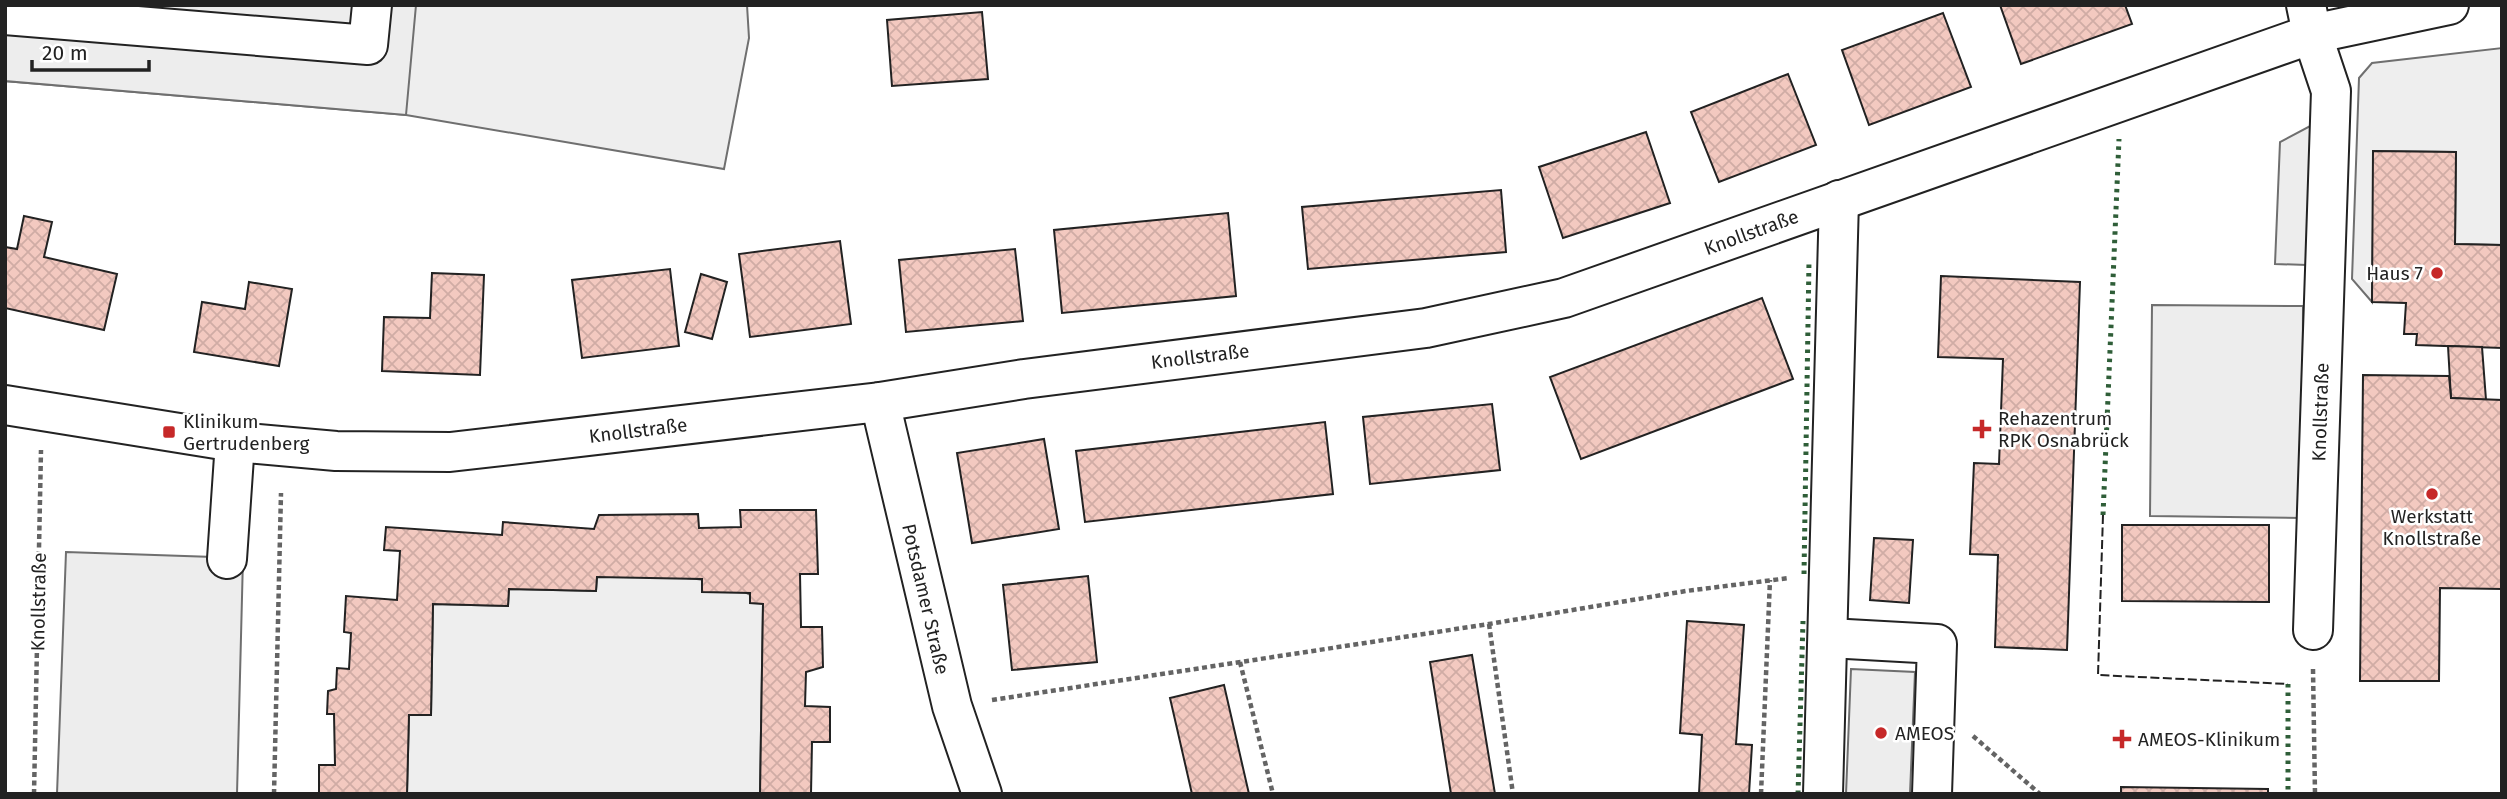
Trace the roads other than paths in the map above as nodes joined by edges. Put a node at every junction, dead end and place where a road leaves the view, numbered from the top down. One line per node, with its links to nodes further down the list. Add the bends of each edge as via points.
1 (372, 5): 3 (street, via 368,45)
2 (2449, 5): 4 (street, Knollstraße)
3 (5, 15)
4 (2309, 20): 5 (street, Knollstraße); 10 (street, Knollstraße, via 2331,92)
5 (1839, 200): 6 (street, Knollstraße, via 1564,298 1426,328); 11 (street)
6 (880, 402): 8 (street, Knollstraße, via 450,452 336,451); 12 (street, Potsdamer Straße, via 952,706)
7 (5, 405): 8 (street, Knollstraße)
8 (235, 442): 9 (street)
9 (227, 559)
10 (2313, 630)
11 (1829, 638): 13 (street); 14 (street, via 1937,645)
12 (982, 794)
13 (1824, 794)
14 (1932, 794)

